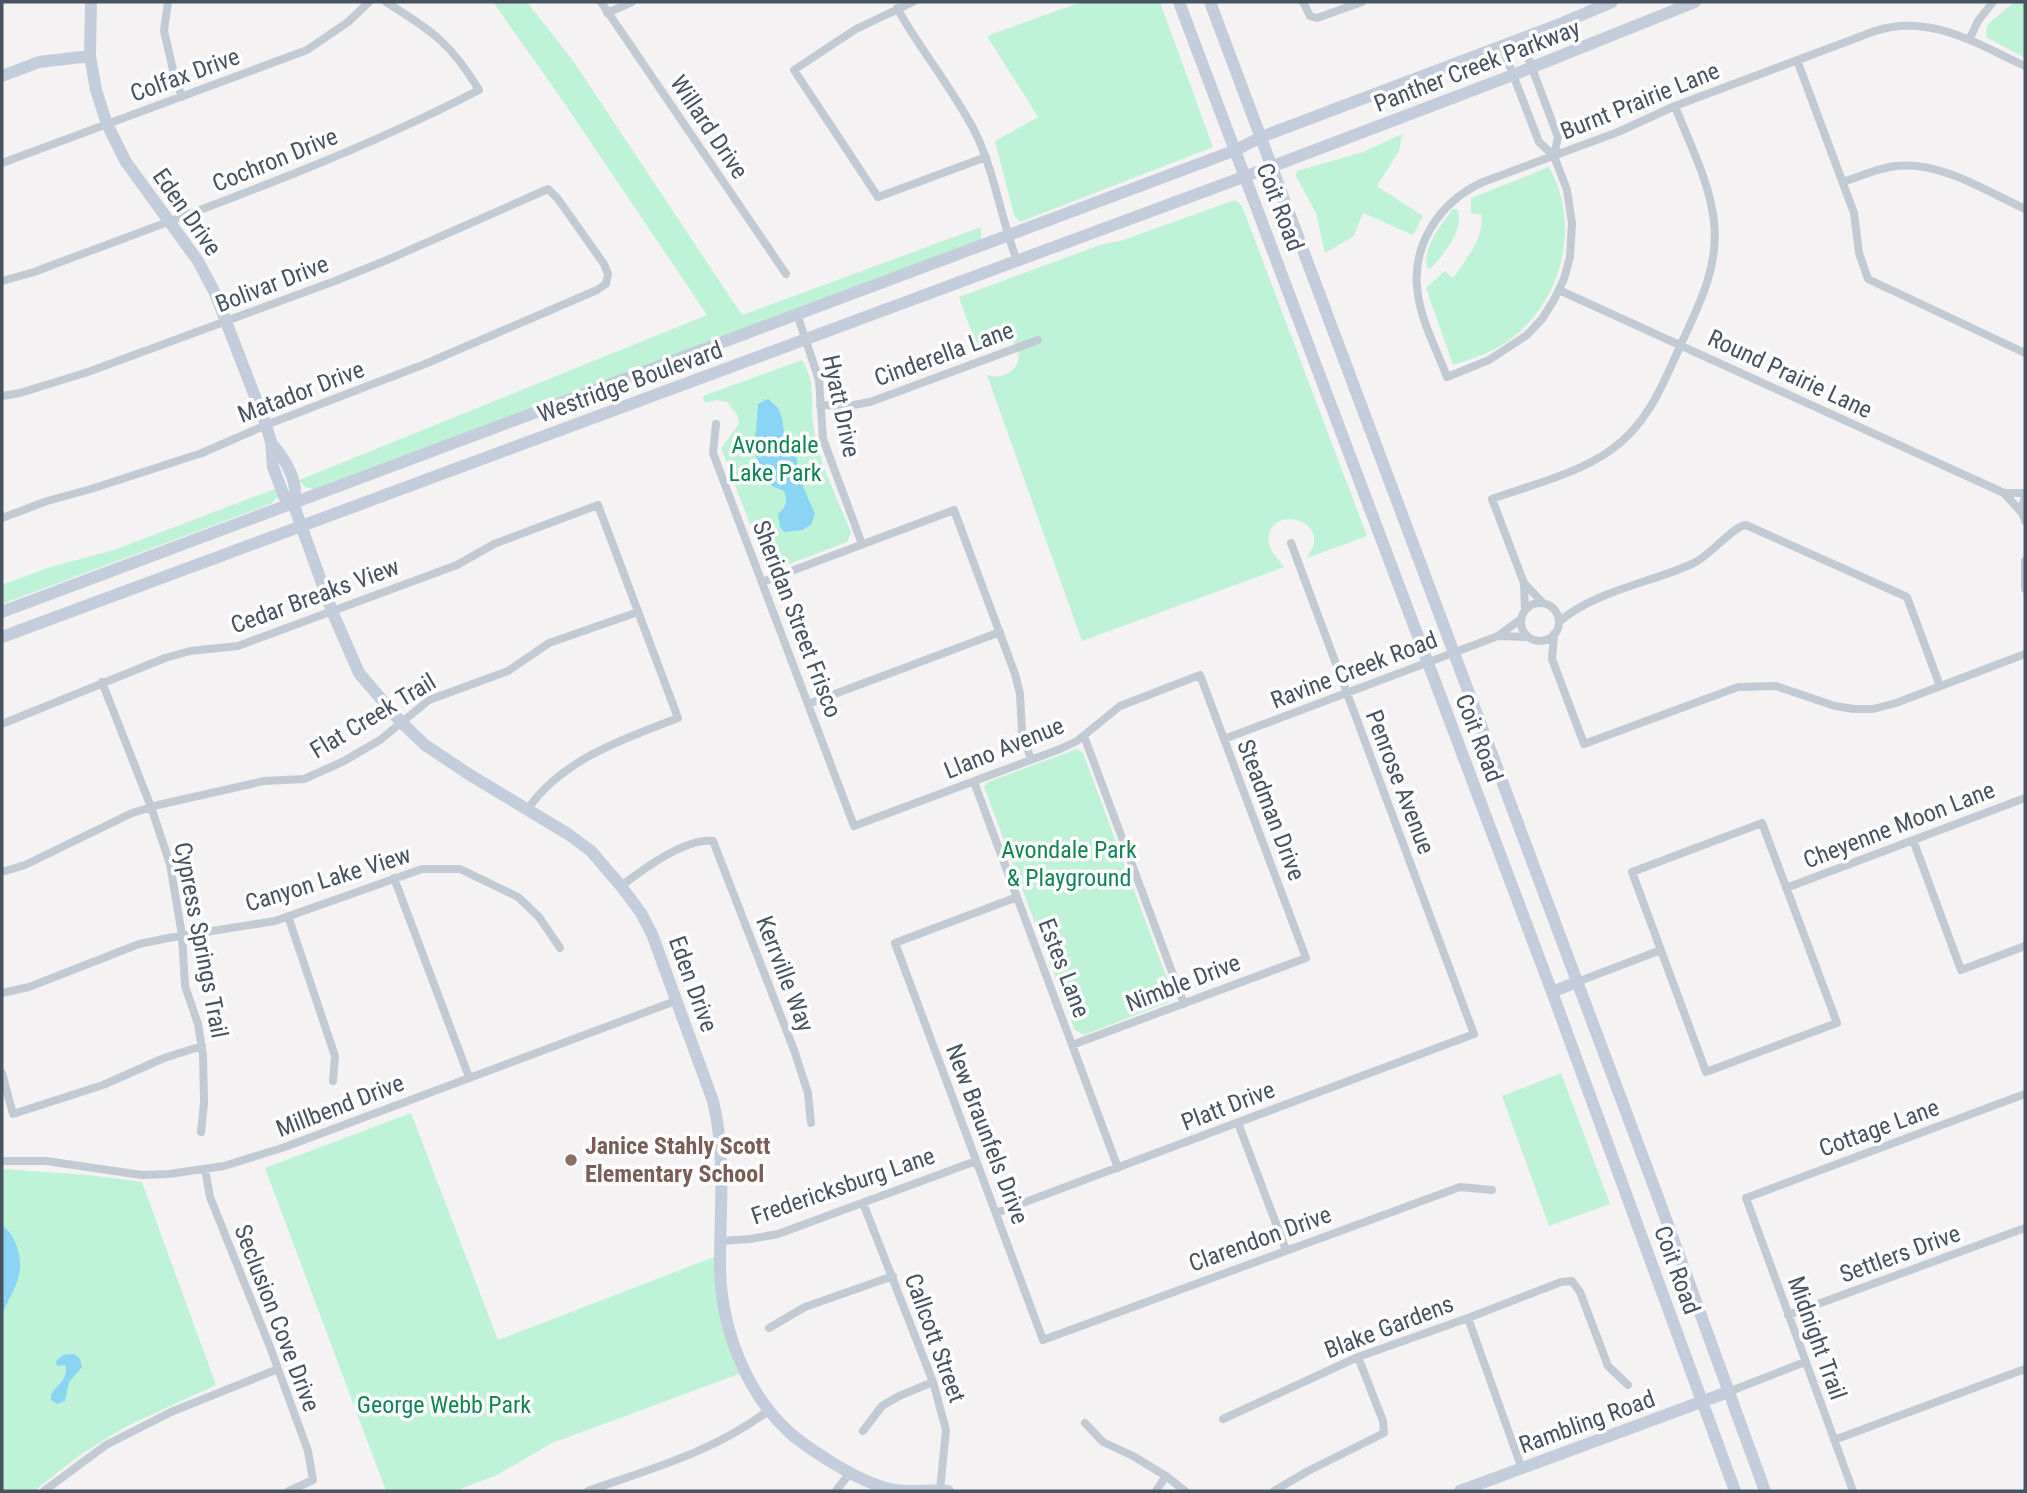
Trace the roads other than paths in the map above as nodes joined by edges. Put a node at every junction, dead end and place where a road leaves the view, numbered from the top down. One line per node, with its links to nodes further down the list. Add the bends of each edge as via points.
1 (91, 2): 20 (main road, Eden Drive)
2 (168, 2): 26 (street, via 164,31)
3 (369, 2): 26 (street, Colfax Drive, via 307,50)
4 (386, 2): 38 (street, Cochron Drive, via 432,31 461,61 479,90 346,153)
5 (601, 2): 16 (street, Willard Drive)
6 (632, 2): 16 (street)
7 (914, 2): 15 (street)
8 (1179, 2): 30 (main road, Coit Road)
9 (1210, 2): 29 (main road, Coit Road)
10 (1303, 2): 11 (street, via 1310,16 1317,18)
11 (1362, 2)
12 (1612, 2): 17 (main road, Panther Creek Parkway)
13 (1695, 2): 23 (main road, Panther Creek Parkway)
14 (1993, 2): 18 (street)
15 (897, 8): 32 (street, via 964,111); 32 (street, via 794,70 878,197)
16 (607, 13): 41 (street, Willard Drive)
17 (1521, 39): 19 (main road, Panther Creek Parkway); 23 (street)
18 (1969, 40): 21 (street, Burnt Prairie Lane, via 1935,27 1894,25); 22 (street, Burnt Prairie Lane)
19 (1502, 46): 24 (street); 29 (main road, Panther Creek Parkway)
20 (90, 55): 25 (main road, via 39,62); 28 (main road, Eden Drive)
21 (1797, 60): 27 (street, Burnt Prairie Lane); 36 (street)
22 (2025, 66)
23 (1532, 67): 24 (main road, Panther Creek Parkway); 31 (street, via 1558,136)
24 (1513, 75): 31 (street, via 1539,142); 34 (main road, Panther Creek Parkway)
25 (2, 76)
26 (182, 97): 28 (street, Colfax Drive)
27 (1675, 106): 31 (street, Burnt Prairie Lane); 49 (street, via 1710,199 1715,236 1707,284)
28 (107, 124): 33 (street, Colfax Drive); 38 (main road, Eden Drive, via 126,162)
29 (1261, 137): 30 (main road, Westridge Boulevard); 34 (main road, Coit Road)
30 (1236, 150): 35 (main road, Coit Road); 39 (main road, Westridge Boulevard)
31 (1554, 156): 44 (street, via 1567,190 1572,223 1570,257); 44 (street, Burnt Prairie Lane, via 1465,191 1442,211 1426,236 1418,265 1418,295 1447,377 1518,342 1542,318)
32 (986, 157): 39 (street)
33 (2, 163)
34 (1273, 166): 35 (main road, Westridge Boulevard); 81 (main road, Coit Road)
35 (1247, 176): 40 (main road, Westridge Boulevard); 84 (main road, Coit Road)
36 (1843, 182): 37 (street, via 1887,167 1921,166); 50 (street, via 1854,212 1865,275 1871,281)
37 (2025, 209)
38 (170, 220): 42 (street, Cochron Drive); 46 (main road, Eden Drive, via 198,261)
39 (1007, 236): 40 (street); 45 (main road, Westridge Boulevard)
40 (1017, 261): 47 (main road, Westridge Boulevard)
41 (786, 274)
42 (2, 281)
43 (606, 284): 46 (street, Bolivar Drive, via 604,264 548,189 387,260); 54 (street, Matador Drive, via 425,364)
44 (1559, 290): 49 (street, Round Prairie Lane)
45 (797, 314): 47 (street, Hyatt Drive); 57 (main road, Westridge Boulevard)
46 (226, 321): 51 (street, Bolivar Drive, via 88,372); 54 (main road, Eden Drive)
47 (806, 339): 52 (street, Hyatt Drive, via 819,380); 60 (main road, Westridge Boulevard)
48 (1038, 340): 52 (street, Cinderella Lane, via 870,402)
49 (1680, 345): 55 (street, Round Prairie Lane); 65 (street, via 1650,408 1619,444 1589,462 1492,499)
50 (2025, 353)
51 (2, 396)
52 (820, 405): 62 (street, Hyatt Drive, via 823,439)
53 (716, 424): 64 (street, Sheridan Street Frisco, via 713,453)
54 (266, 425): 57 (main road, Eden Drive, via 274,467 286,500); 59 (street, Matador Drive, via 202,453)
55 (2004, 493): 56 (street, Round Prairie Lane); 58 (street, Round Prairie Lane)
56 (2025, 495): 58 (street)
57 (293, 503): 60 (main road, Eden Drive); 71 (main road, Westridge Boulevard)
58 (2023, 517)
59 (2, 518)
60 (302, 525): 70 (main road, Eden Drive); 78 (main road, Westridge Boulevard)
61 (1291, 543): 88 (street, Penrose Avenue)
62 (862, 544): 64 (street); 75 (street, via 954,510)
63 (2025, 561): 66 (street)
64 (762, 582): 89 (street, Sheridan Street Frisco)
65 (1524, 583): 67 (street); 69 (street)
66 (2025, 589)
67 (1546, 604): 68 (street); 69 (street, via 1533,604); 74 (street)
68 (1577, 608): 74 (street); 87 (street, via 1699,560 1740,525 1750,526 1907,597)
69 (1525, 610): 73 (street)
70 (332, 611): 72 (street, Cedar Breaks View, via 457,565 494,544 598,505); 86 (street, Cedar Breaks View, via 238,646 190,651); 90 (main road, Eden Drive, via 359,673)
71 (2, 612)
72 (638, 612): 90 (street, Flat Creek Trail, via 549,643 508,671 429,700); 98 (street, via 678,718 600,750 537,794)
73 (1521, 619): 77 (street, Ravine Creek Road); 79 (street)
74 (1559, 622): 76 (street)
75 (1000, 632): 89 (street); 94 (street, via 1018,682 1022,732)
76 (1554, 634): 80 (street); 83 (street)
77 (1498, 636): 79 (street, Ravine Creek Road); 81 (street, Ravine Creek Road)
78 (2, 637)
79 (1527, 637): 80 (street)
80 (1536, 641): 83 (street)
81 (1452, 653): 84 (street, Ravine Creek Road); 112 (main road, Coit Road)
82 (2025, 654): 87 (street)
83 (1552, 659): 87 (street, via 1584,744 1748,685 1786,688 1854,709 1881,707)
84 (1428, 662): 88 (street, Ravine Creek Road); 113 (main road, Coit Road)
85 (1200, 675): 92 (street, Llano Avenue, via 1125,704); 93 (street, Steadman Drive)
86 (102, 682): 91 (street, Cedar Breaks View); 97 (street, Cypress Springs Trail)
87 (1940, 687)
88 (1347, 693): 93 (street, Ravine Creek Road); 117 (street, Penrose Avenue)
89 (808, 704): 99 (street, Sheridan Street Frisco)
90 (400, 721): 97 (street, Flat Creek Trail, via 380,740 304,779 264,781); 98 (main road, Eden Drive, via 425,745)
91 (2, 724)
92 (1084, 736): 94 (street, Llano Avenue); 116 (street)
93 (1224, 739): 111 (street, Steadman Drive)
94 (1031, 760): 95 (street, Llano Avenue)
95 (974, 782): 99 (street, Llano Avenue); 105 (street, Estes Lane)
96 (2025, 798): 100 (street, Cheyenne Moon Lane)
97 (151, 807): 101 (street, Flat Creek Trail); 107 (street, Cypress Springs Trail, via 170,863)
98 (528, 809): 103 (main road, Eden Drive, via 591,851)
99 (854, 826)
100 (1913, 840): 104 (street, Cheyenne Moon Lane); 108 (street, via 1961,970)
101 (2, 872)
102 (394, 878): 106 (street, Canyon Lake View); 109 (street, Canyon Lake View, via 422,869 460,869 518,897); 121 (street)
103 (621, 886): 115 (main road, Eden Drive, via 652,934); 124 (street, Kerrville Way, via 664,857 692,844 713,841 794,1050 808,1093)
104 (1786, 888): 110 (street, via 1762,823 1632,872); 110 (street, via 1837,1024 1706,1072)
105 (1017, 897): 118 (street, Estes Lane); 128 (street, New Braunfels Drive, via 895,943)
106 (289, 916): 107 (street, Canyon Lake View); 122 (street, via 335,1056)
107 (182, 935): 114 (street, Canyon Lake View, via 139,944); 119 (street, Cypress Springs Trail, via 185,986)
108 (2025, 946)
109 (560, 948)
110 (1661, 950): 112 (street)
111 (1306, 958): 116 (street, Nimble Drive)
112 (1577, 982): 113 (main road); 149 (main road, Coit Road)
113 (1552, 992): 150 (main road, Coit Road)
114 (2, 993)
115 (678, 1000): 121 (street, Millbend Drive); 136 (main road, Eden Drive, via 718,1119)
116 (1184, 1004): 118 (street, Nimble Drive)
117 (1474, 1034): 125 (street, Platt Drive)
118 (1072, 1045): 129 (street, Estes Lane)
119 (202, 1046): 120 (street, via 13,1114); 126 (street, Cypress Springs Trail)
120 (2, 1073)
121 (469, 1077): 130 (street, Millbend Drive, via 285,1147)
122 (333, 1081)
123 (2025, 1094): 132 (street, Cottage Lane)
124 (811, 1123)
125 (1238, 1123): 129 (street, Platt Drive); 137 (street)
126 (201, 1132)
127 (2, 1161): 130 (street, Millbend Drive, via 46,1161 142,1175)
128 (976, 1161): 133 (street, Fredericksburg Lane); 134 (street, New Braunfels Drive)
129 (1118, 1168): 134 (street, Platt Drive)
130 (205, 1169): 145 (street, Seclusion Cove Drive, via 209,1197)
131 (1492, 1190): 137 (street, Clarendon Drive, via 1460,1186)
132 (1746, 1198): 139 (street, Midnight Trail)
133 (863, 1203): 136 (street, Fredericksburg Lane, via 778,1234); 138 (street, Callcott Street)
134 (996, 1213): 142 (street, New Braunfels Drive)
135 (2025, 1228): 139 (street, Settlers Drive)
136 (721, 1241): 151 (main road, Eden Drive, via 723,1297 737,1353)
137 (1286, 1250): 142 (street, Clarendon Drive)
138 (892, 1276): 141 (street, via 805,1307); 147 (street, Callcott Street)
139 (1788, 1315): 144 (street, Midnight Trail)
140 (1468, 1318): 143 (street, Blake Gardens); 148 (street, Blake Gardens, via 1572,1281 1608,1366); 156 (street)
141 (769, 1328)
142 (1043, 1340)
143 (1359, 1357): 152 (street, Blake Gardens); 166 (street, via 1384,1433)
144 (1805, 1362): 149 (street); 155 (street, Midnight Trail)
145 (278, 1369): 159 (street, via 171,1412 106,1445); 160 (street, Seclusion Cove Drive, via 308,1451 313,1480)
146 (2025, 1369): 155 (street)
147 (933, 1382): 154 (street, via 882,1406); 163 (street, Callcott Street, via 946,1430)
148 (1628, 1385)
149 (1728, 1392): 150 (main road, Rambling Road); 169 (main road, Coit Road)
150 (1703, 1402): 156 (main road, Rambling Road); 168 (main road, Coit Road)
151 (769, 1410): 157 (main road, Eden Drive, via 809,1448); 161 (street, via 735,1434)
152 (1223, 1419)
153 (1084, 1423): 158 (street, via 1102,1442)
154 (863, 1431)
155 (1834, 1440): 170 (street, Midnight Trail)
156 (1522, 1469): 167 (main road, Rambling Road)
157 (849, 1474): 162 (street); 163 (main road, Eden Drive, via 894,1490)
158 (1166, 1476): 164 (street); 165 (street)
159 (44, 1491)
160 (289, 1491)
161 (588, 1491)
162 (836, 1491)
163 (944, 1491)
164 (1156, 1491)
165 (1185, 1491)
166 (1274, 1491)
167 (1461, 1491)
168 (1735, 1491)
169 (1765, 1491)
170 (1853, 1491)

